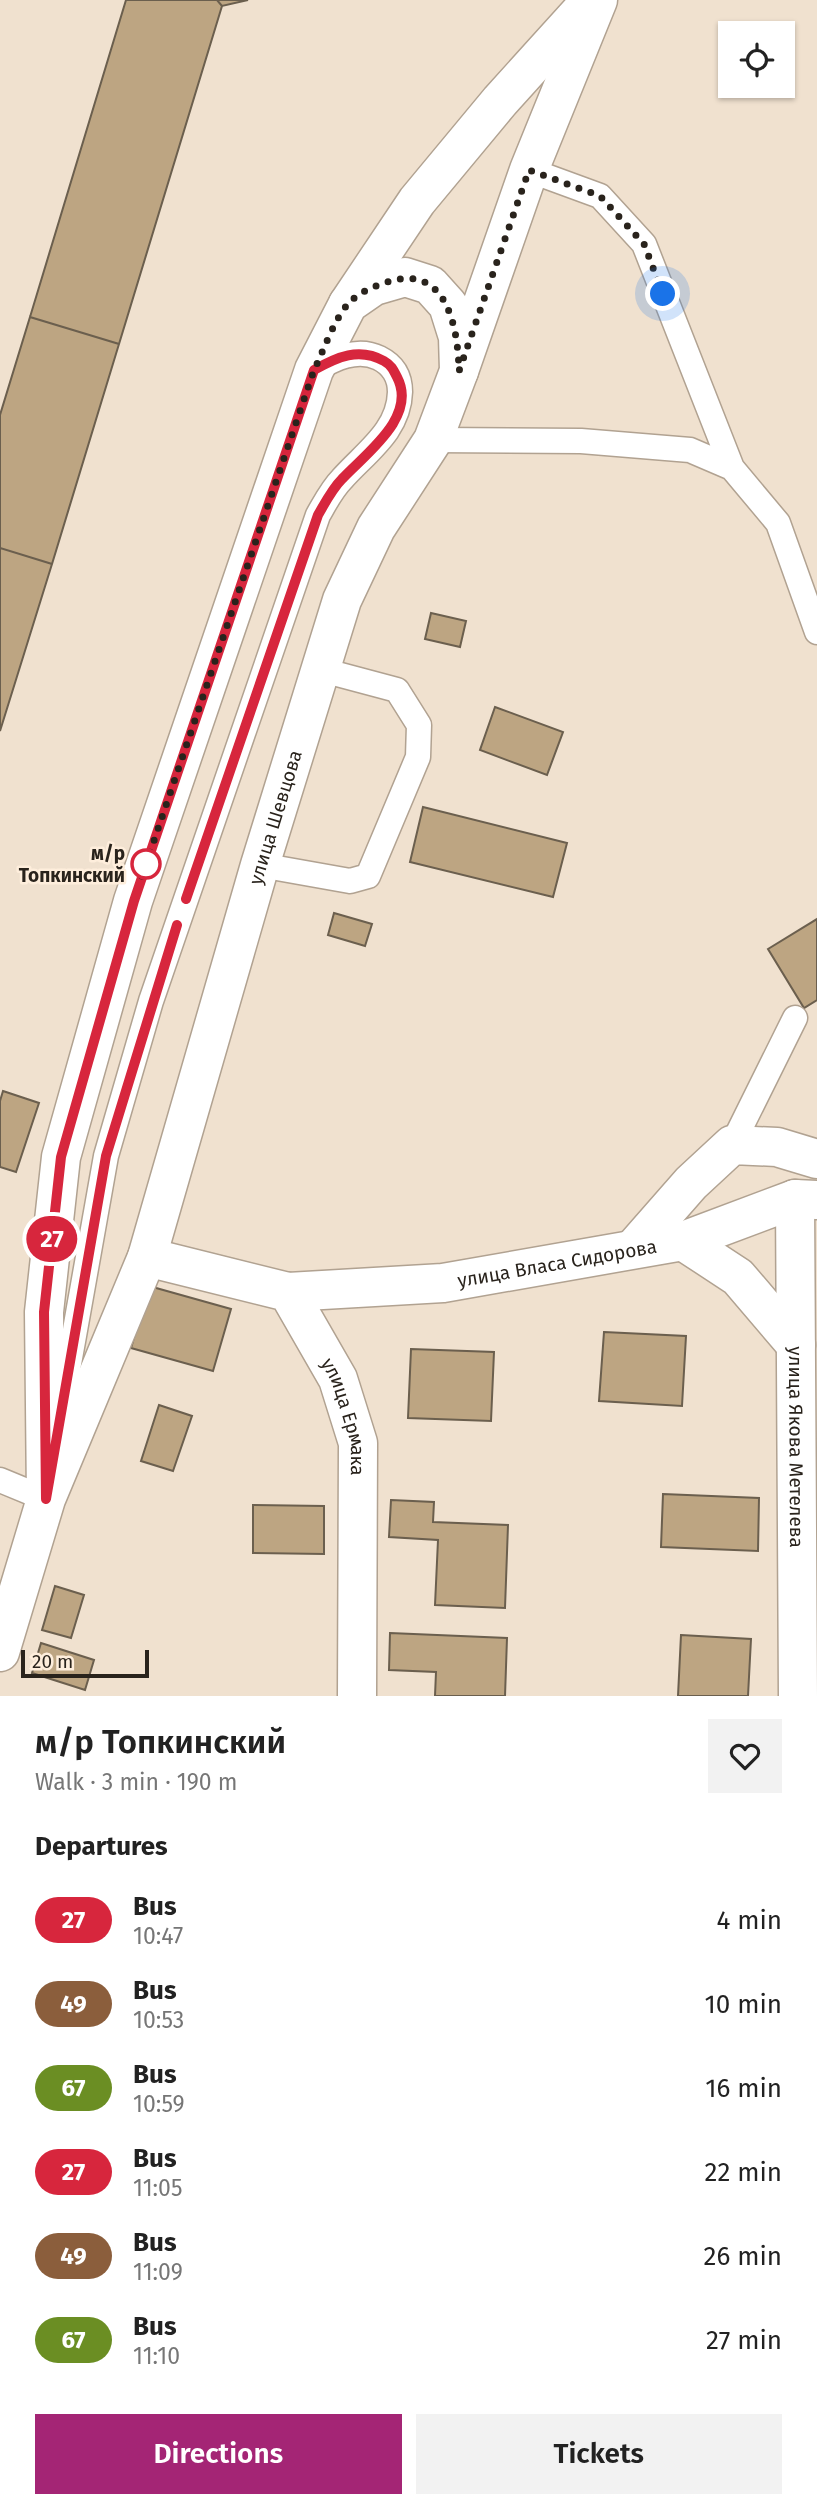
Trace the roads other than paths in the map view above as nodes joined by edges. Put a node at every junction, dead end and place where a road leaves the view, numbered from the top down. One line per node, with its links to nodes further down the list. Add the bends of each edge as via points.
1 (592, 0): 4 (main road, via 417,201)
2 (598, 0): 3 (main road, улица Шевцова)
3 (529, 170): 6 (main road, улица Шевцова); 8 (lane, via 600,196 644,244)
4 (348, 304): 5 (main road); 6 (main road, via 374,286 405,277 430,285 448,305 458,337)
5 (314, 370): 22 (main road, via 134,901 61,1157 44,1312); 22 (lane, via 340,356 370,354 391,364 400,383 400,408 384,436 340,481 318,515 151,1001 106,1156)
6 (459, 371): 7 (main road, улица Шевцова)
7 (433, 440): 8 (lane, via 581,441 690,450); 10 (main road, улица Шевцова, via 376,528 342,600)
8 (732, 468): 9 (lane, via 778,523)
9 (817, 632)
10 (322, 670): 11 (main road, улица Шевцова); 11 (lane, via 397,690 419,725 418,757 368,876 350,881)
11 (260, 865): 18 (main road, улица Шевцова)
12 (794, 1018): 13 (lane)
13 (732, 1145): 14 (main road, via 777,1147); 17 (main road, via 691,1183)
14 (817, 1159)
15 (806, 1199): 16 (main road, улица Власа Сидорова); 20 (main road, улица Якова Метелева)
16 (683, 1241): 17 (main road, улица Власа Сидорова); 20 (main road, via 738,1277)
17 (634, 1248): 19 (main road, улица Власа Сидорова, via 443,1283)
18 (147, 1257): 19 (main road); 22 (main road, улица Шевцова)
19 (288, 1292): 24 (main road, улица Ермака, via 338,1379 358,1443)
20 (796, 1345): 25 (main road, улица Якова Метелева)
21 (0, 1480): 22 (lane)
22 (46, 1499): 23 (main road, улица Шевцова)
23 (0, 1652)
24 (357, 1696)
25 (798, 1696)

